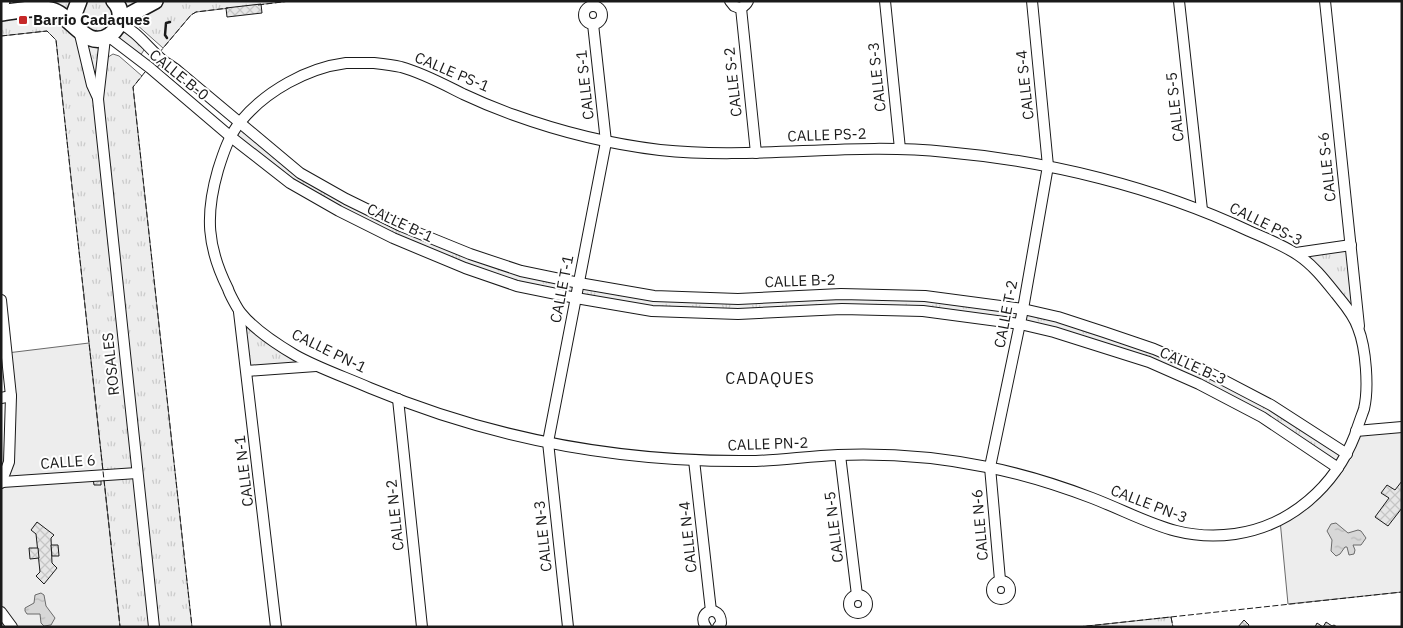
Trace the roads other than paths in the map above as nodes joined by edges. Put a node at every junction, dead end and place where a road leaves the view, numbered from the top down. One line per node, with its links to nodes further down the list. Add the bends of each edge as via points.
1 (79, 1): 13 (main road, via 74,14)
2 (155, 1): 11 (main road)
3 (730, 1): 9 (street, CALLE S-2, via 734,6)
4 (885, 1): 19 (street, CALLE S-3)
5 (1032, 1): 21 (street, CALLE S-4)
6 (1179, 1): 22 (street, CALLE S-5)
7 (1325, 1): 25 (street, CALLE S-6)
8 (116, 2): 11 (main road)
9 (744, 4): 20 (street, CALLE S-2)
10 (1, 13): 13 (main road, via 52,10)
11 (120, 21): 14 (main road); 16 (street, CALLE B-0)
12 (594, 24): 18 (street, CALLE S-1)
13 (78, 29): 14 (main road, via 90,38); 15 (street, ROSALES)
14 (107, 37): 15 (street, ROSALES); 17 (street, CALLE B-0, via 150,68)
15 (98, 99): 50 (street, ROSALES)
16 (239, 123): 17 (street, CALLE PN-1); 18 (street, CALLE PS-1, via 281,87 299,77 344,64 374,63 403,68 512,114); 23 (street, CALLE B-1, via 300,173)
17 (231, 137): 24 (street, CALLE B-1, via 290,183 339,212); 31 (street, CALLE PN-1, via 211,196 210,231 215,262)
18 (606, 142): 20 (street, CALLE PS-2, via 660,150); 27 (street, CALLE T-1)
19 (900, 149): 20 (street, CALLE PS-2); 21 (street, CALLE PS-2)
20 (756, 153)
21 (1048, 166): 22 (street, CALLE PS-3); 30 (street, CALLE T-2)
22 (1202, 210): 26 (street, CALLE PS-3)
23 (401, 226): 24 (street); 27 (street, CALLE B-1, via 521,271)
24 (393, 238): 28 (street, CALLE B-1, via 517,286)
25 (1351, 245): 26 (street); 33 (street, CALLE S-6)
26 (1296, 253): 33 (street, CALLE PS-3, via 1320,273)
27 (579, 283): 28 (street, CALLE T-1); 30 (street, CALLE B-2, via 654,296 738,299 841,294 925,296)
28 (576, 298): 32 (street, CALLE B-2, via 652,311 738,314 842,309 923,311); 43 (street, CALLE T-1)
29 (1, 300): 38 (street)
30 (1023, 309): 32 (street, CALLE T-2); 35 (street, CALLE B-3, via 1104,332)
31 (239, 312): 34 (street, CALLE PN-1, via 292,354); 36 (street, CALLE N-1)
32 (1020, 324): 37 (street, CALLE B-3, via 1149,362); 48 (street, CALLE T-2)
33 (1359, 329): 42 (street, CALLE PS-3, via 1366,391 1364,410)
34 (318, 366): 36 (street); 39 (street, CALLE PN-1)
35 (1206, 370): 37 (street); 45 (street, CALLE B-3, via 1271,405 1335,446)
36 (247, 371): 58 (street, CALLE N-1)
37 (1199, 384): 49 (street, CALLE B-3, via 1262,417)
38 (6, 397): 44 (street)
39 (398, 399): 43 (street, CALLE PN-1, via 502,433); 59 (street, CALLE N-2)
40 (1, 425): 44 (street)
41 (1402, 427): 42 (street)
42 (1356, 431): 45 (street, CALLE PS-3)
43 (548, 442): 47 (street, CALLE PN-2, via 628,455); 60 (street, CALLE N-3)
44 (11, 444): 51 (street)
45 (1349, 450): 49 (street, CALLE PS-3)
46 (840, 455): 47 (street, CALLE PN-2, via 761,461); 48 (street, CALLE PN-2, via 941,459); 53 (street, CALLE N-5)
47 (694, 460): 54 (street, CALLE N-4)
48 (990, 467): 49 (street, CALLE PN-3, via 1093,498 1176,532 1194,536 1261,529 1299,509 1325,486); 52 (street, CALLE N-6)
49 (1338, 468)
50 (137, 473): 51 (street, CALLE 6); 57 (street, ROSALES)
51 (2, 482)
52 (1000, 580)
53 (857, 595)
54 (711, 611): 61 (street, CALLE N-4, via 703,617); 62 (street, CALLE N-4, via 720,616)
55 (1, 612): 56 (street)
56 (12, 627)
57 (154, 627)
58 (276, 627)
59 (422, 627)
60 (568, 627)
61 (706, 627)
62 (718, 627)

